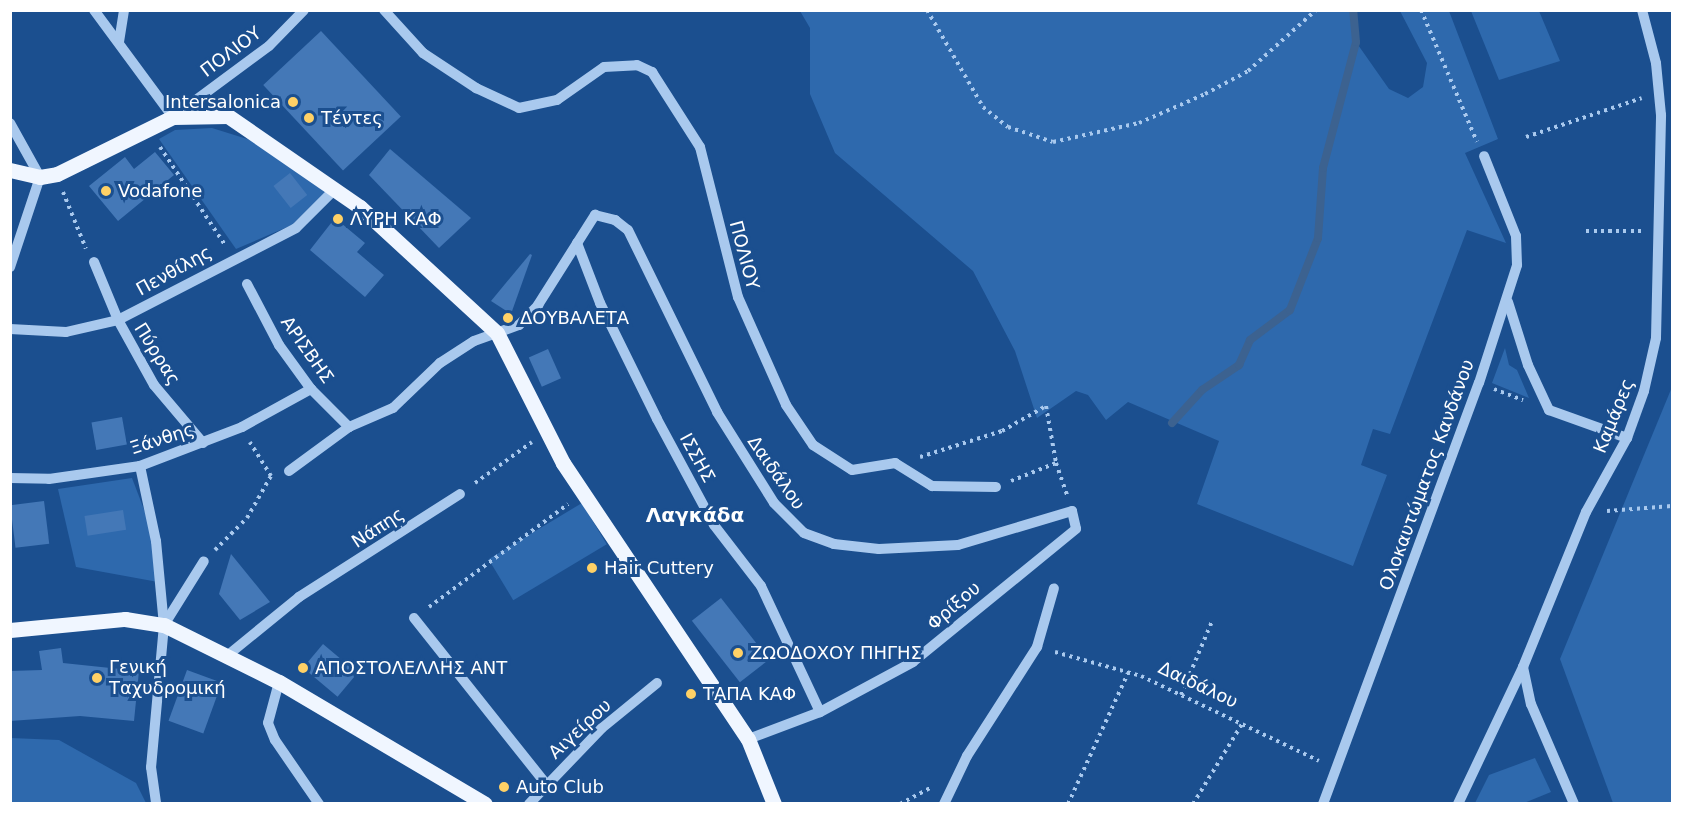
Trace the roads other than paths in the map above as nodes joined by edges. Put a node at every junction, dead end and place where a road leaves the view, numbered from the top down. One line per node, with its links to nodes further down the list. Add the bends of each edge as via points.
1 (94, 10): 6 (street)
2 (124, 10): 6 (street)
3 (304, 10): 7 (street, ΠΟΛΙΟΥ, via 269,46)
4 (384, 10): 28 (street, ΠΟΛΙΟΥ, via 423,53 476,88 519,108 557,100 604,67 637,65 652,72 700,147 738,297 786,405 813,445 852,470 895,463 932,486)
5 (1642, 10): 23 (street, Καμάρες, via 1660,100 1661,230 1656,338)
6 (119, 42): 7 (street)
7 (173, 117): 11 (main road, via 57,174); 12 (main road, via 228,116)
8 (10, 123): 11 (street)
9 (1484, 156): 17 (street, Ολοκαυτώματος Κανδάνου, via 1516,236 1517,265)
10 (10, 170): 11 (main road)
11 (40, 177): 15 (street)
12 (334, 189): 18 (street, Πενθίλης, via 296,228); 20 (main road)
13 (577, 243): 20 (street, via 538,305 519,325); 30 (street, Δαιδάλου, via 595,215 615,219 628,230 723,422 774,503 804,533 834,544 879,549 958,545 1072,510); 40 (street, ΙΣΣΗΣ, via 600,303 657,419 714,525 761,586)
14 (94, 262): 18 (street, Πύρρας)
15 (10, 267)
16 (247, 284): 21 (street, ΑΡΙΣΒΗΣ, via 279,345)
17 (1508, 301): 23 (street, via 1528,365 1549,410); 49 (street, Ολοκαυτώματος Κανδάνου)
18 (118, 320): 19 (street, Πενθίλης, via 66,332); 24 (street, Πύρρας, via 154,385)
19 (10, 329)
20 (496, 333): 22 (street, via 440,363 393,408); 41 (main road, via 582,494)
21 (311, 389): 22 (street, ΑΡΙΣΒΗΣ); 24 (street, Ξάνθης, via 242,428)
22 (349, 427): 26 (street)
23 (1627, 438): 37 (street, Καμάρες, via 1586,512)
24 (203, 443): 25 (street, Ξάνθης)
25 (140, 466): 27 (street, Ξάνθης, via 49,479); 34 (street, via 156,541)
26 (289, 471)
27 (10, 478)
28 (996, 487)
29 (460, 494): 36 (street, Νάπης, via 299,597)
30 (1076, 529): 40 (street, Φρίξου, via 913,662)
31 (204, 561): 34 (street)
32 (1054, 588): 48 (street, via 1037,647)
33 (414, 618): 42 (street)
34 (164, 625): 35 (main road, via 125,619); 36 (main road); 43 (street, via 151,767)
35 (10, 630)
36 (228, 655): 38 (main road)
37 (1523, 668): 50 (street, Καμάρες); 51 (street, via 1531,704)
38 (279, 682): 44 (street, via 268,723 274,740); 45 (main road)
39 (657, 683): 42 (street, Αιγείρου, via 602,728)
40 (820, 712): 41 (street, Φρίξου)
41 (748, 739): 47 (main road)
42 (546, 784): 46 (street, Αιγείρου)
43 (156, 804)
44 (319, 804)
45 (485, 804)
46 (529, 804)
47 (774, 804)
48 (944, 804)
49 (1323, 804)
50 (1458, 804)
51 (1574, 804)

